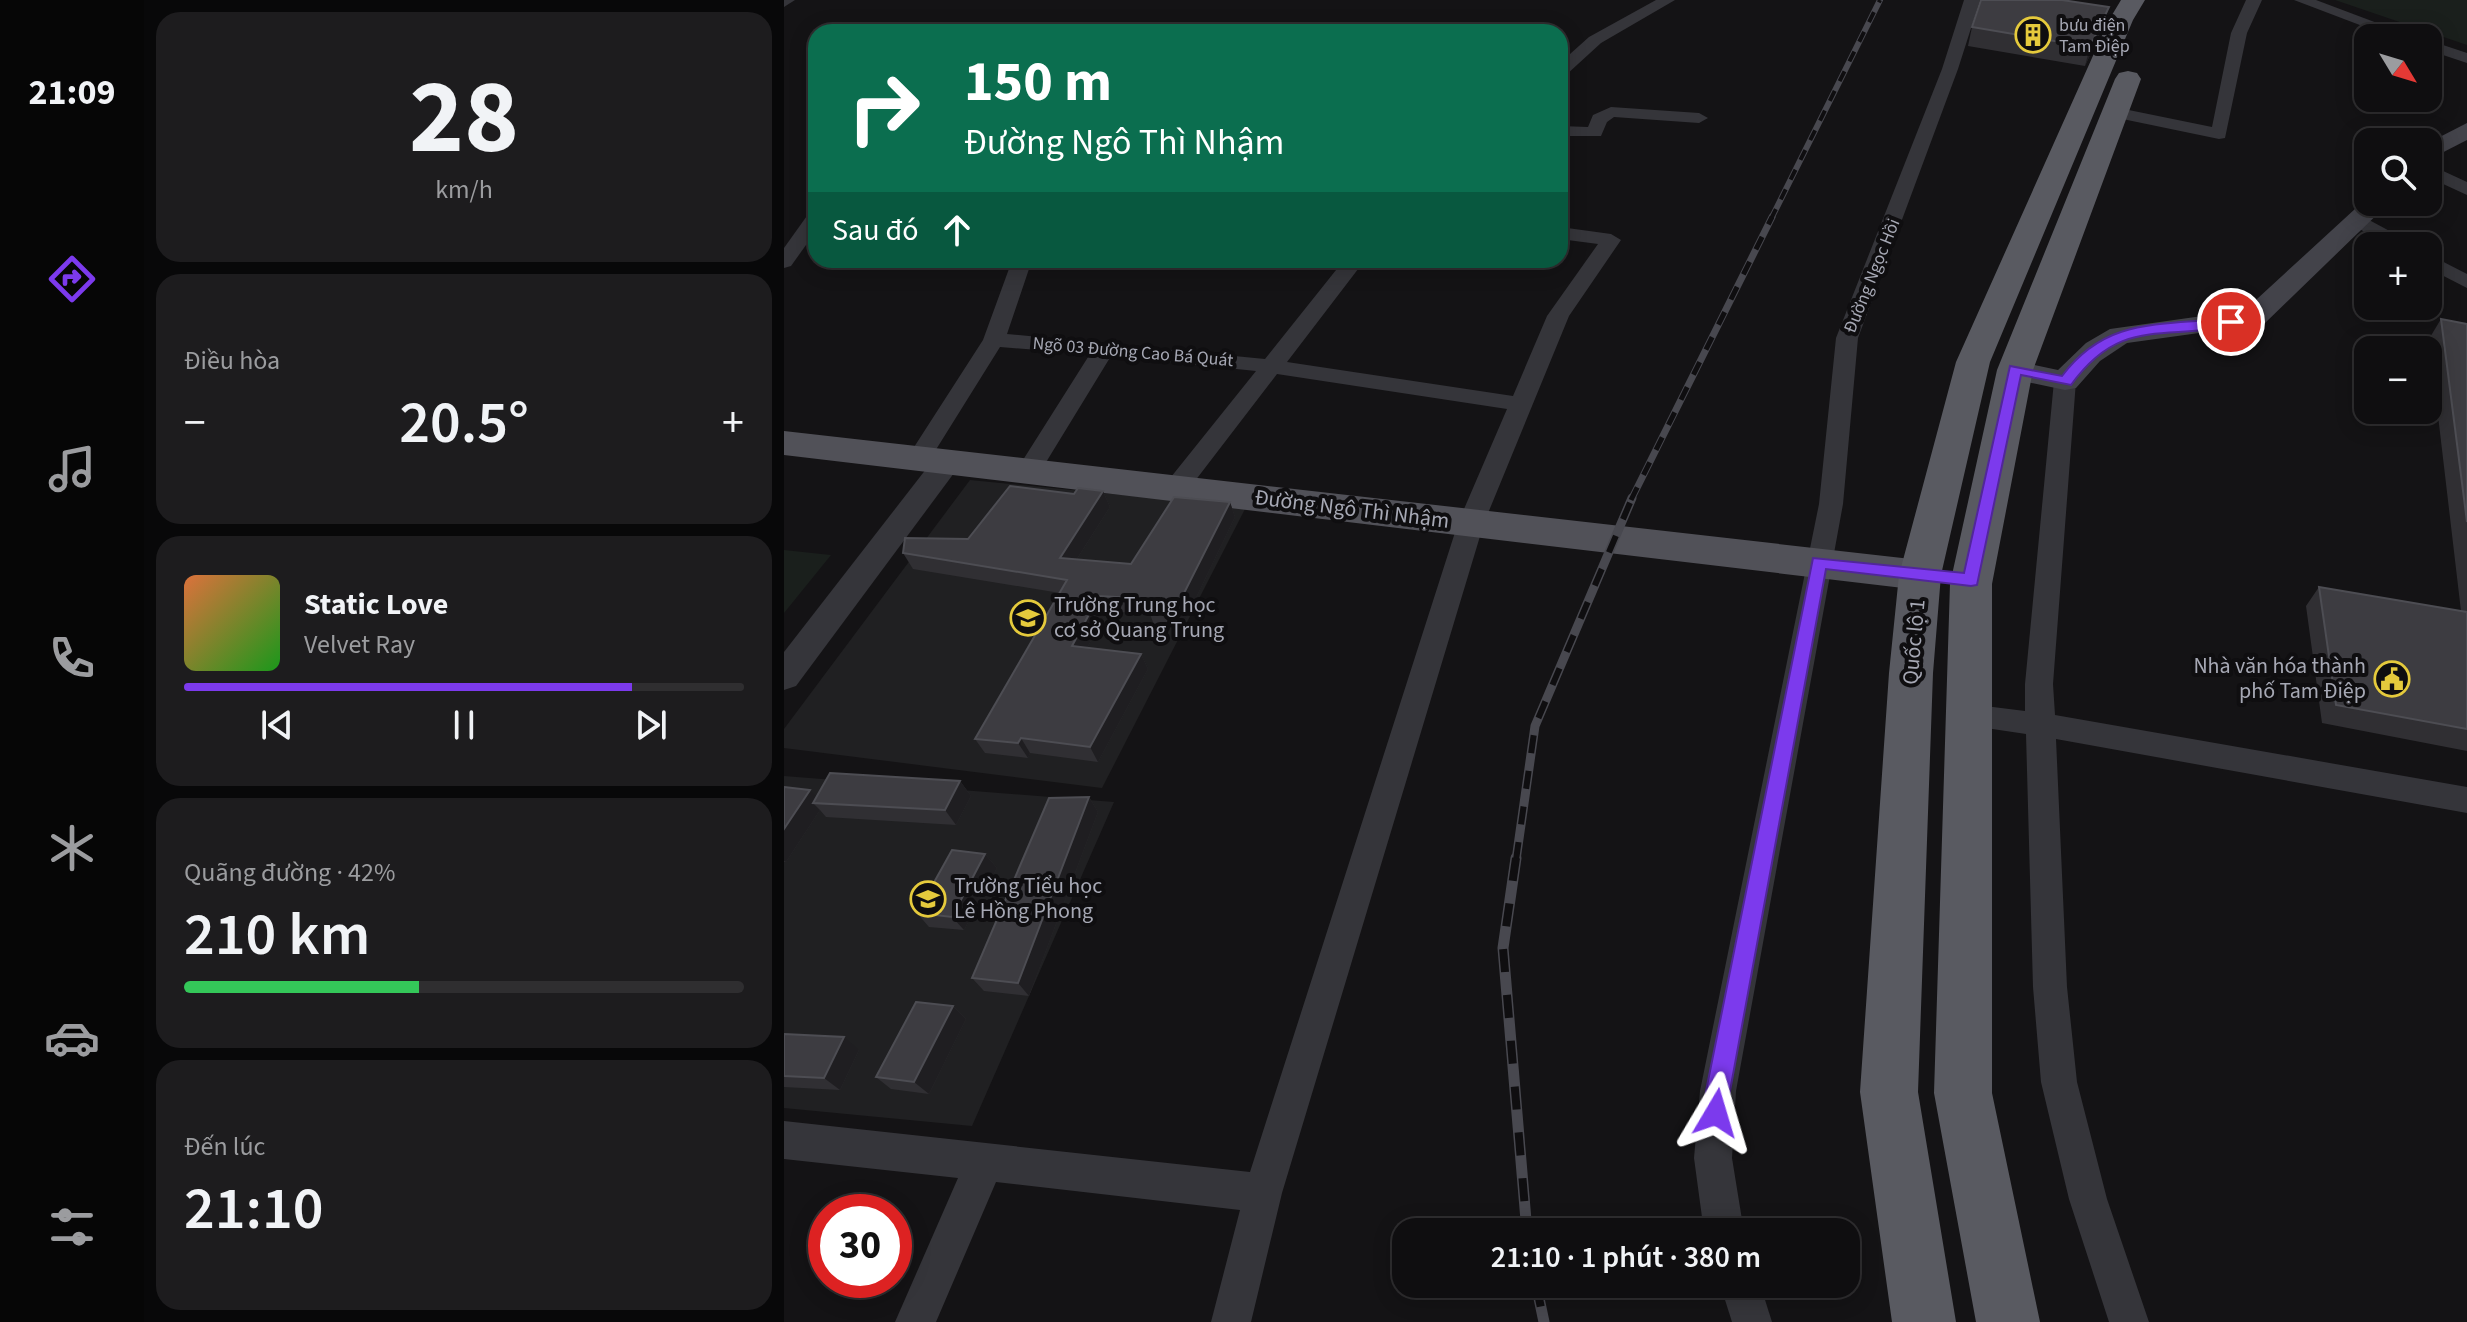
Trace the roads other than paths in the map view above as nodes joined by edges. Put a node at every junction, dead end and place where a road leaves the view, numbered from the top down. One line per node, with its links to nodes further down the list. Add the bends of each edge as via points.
1 (1667, 0): 10 (street, via 1595,40)
2 (1972, 0): 39 (street, Đường Ngọc Hồi, via 1847,338 1831,504)
3 (2163, 0): 11 (highway)
4 (2254, 0): 11 (street, via 2239,33 2219,134)
5 (2302, 0): 7 (street)
6 (2120, 12): 40 (highway, Quốc lộ 1, via 1973,362)
7 (2370, 24)
8 (2442, 50): 9 (street)
9 (2467, 58)
10 (1568, 64)
11 (2114, 112): 31 (highway)
12 (1699, 118): 14 (street, via 1611,112 1599,119 1595,132)
13 (2467, 130): 15 (main road)
14 (1568, 131)
15 (2442, 145)
16 (2442, 177): 17 (street)
17 (2467, 189)
18 (2363, 216): 32 (main road, via 2254,318 2120,335 2081,360)
19 (2373, 216): 21 (street)
20 (808, 228): 23 (street)
21 (2389, 232)
22 (1568, 234): 33 (street, via 1611,240 1558,316)
23 (784, 262)
24 (1019, 268): 28 (street)
25 (1349, 268): 30 (street)
26 (2442, 268): 27 (street)
27 (2467, 282)
28 (994, 340): 29 (street, Ngõ 03 Đường Cao Bá Quát); 35 (street)
29 (1105, 348): 30 (street, Ngõ 03 Đường Cao Bá Quát); 36 (street)
30 (1272, 367): 33 (street, Ngõ 03 Đường Cao Bá Quát); 37 (street)
31 (2015, 370): 32 (main road); 41 (highway)
32 (2065, 381): 44 (street, via 2039,684)
33 (1520, 404): 38 (street)
34 (784, 443): 35 (main road, Đường Ngô Thì Nhậm)
35 (933, 460): 36 (main road, Đường Ngô Thì Nhậm); 42 (street)
36 (1028, 471): 37 (main road, Đường Ngô Thì Nhậm)
37 (1176, 488): 38 (main road, Đường Ngô Thì Nhậm)
38 (1471, 523): 39 (main road, Đường Ngô Thì Nhậm); 48 (street)
39 (1819, 562): 40 (main road, Đường Ngô Thì Nhậm); 49 (street, Đường Ngọc Hồi, via 1718,1091 1713,1158)
40 (1920, 575): 41 (highway); 54 (highway, Quốc lộ 1, via 1889,1092)
41 (1971, 580): 43 (highway)
42 (784, 677)
43 (1969, 716): 44 (street); 55 (highway, via 1963,1093)
44 (2041, 724): 45 (street); 56 (street, via 2050,987 2059,1082 2088,1199)
45 (2467, 800)
46 (784, 1140): 47 (street)
47 (986, 1160): 48 (street); 51 (street)
48 (1263, 1193): 52 (street)
49 (1722, 1218)
50 (1744, 1298): 53 (street)
51 (915, 1322)
52 (1231, 1322)
53 (1752, 1322)
54 (1924, 1322)
55 (2008, 1322)
56 (2129, 1322)

